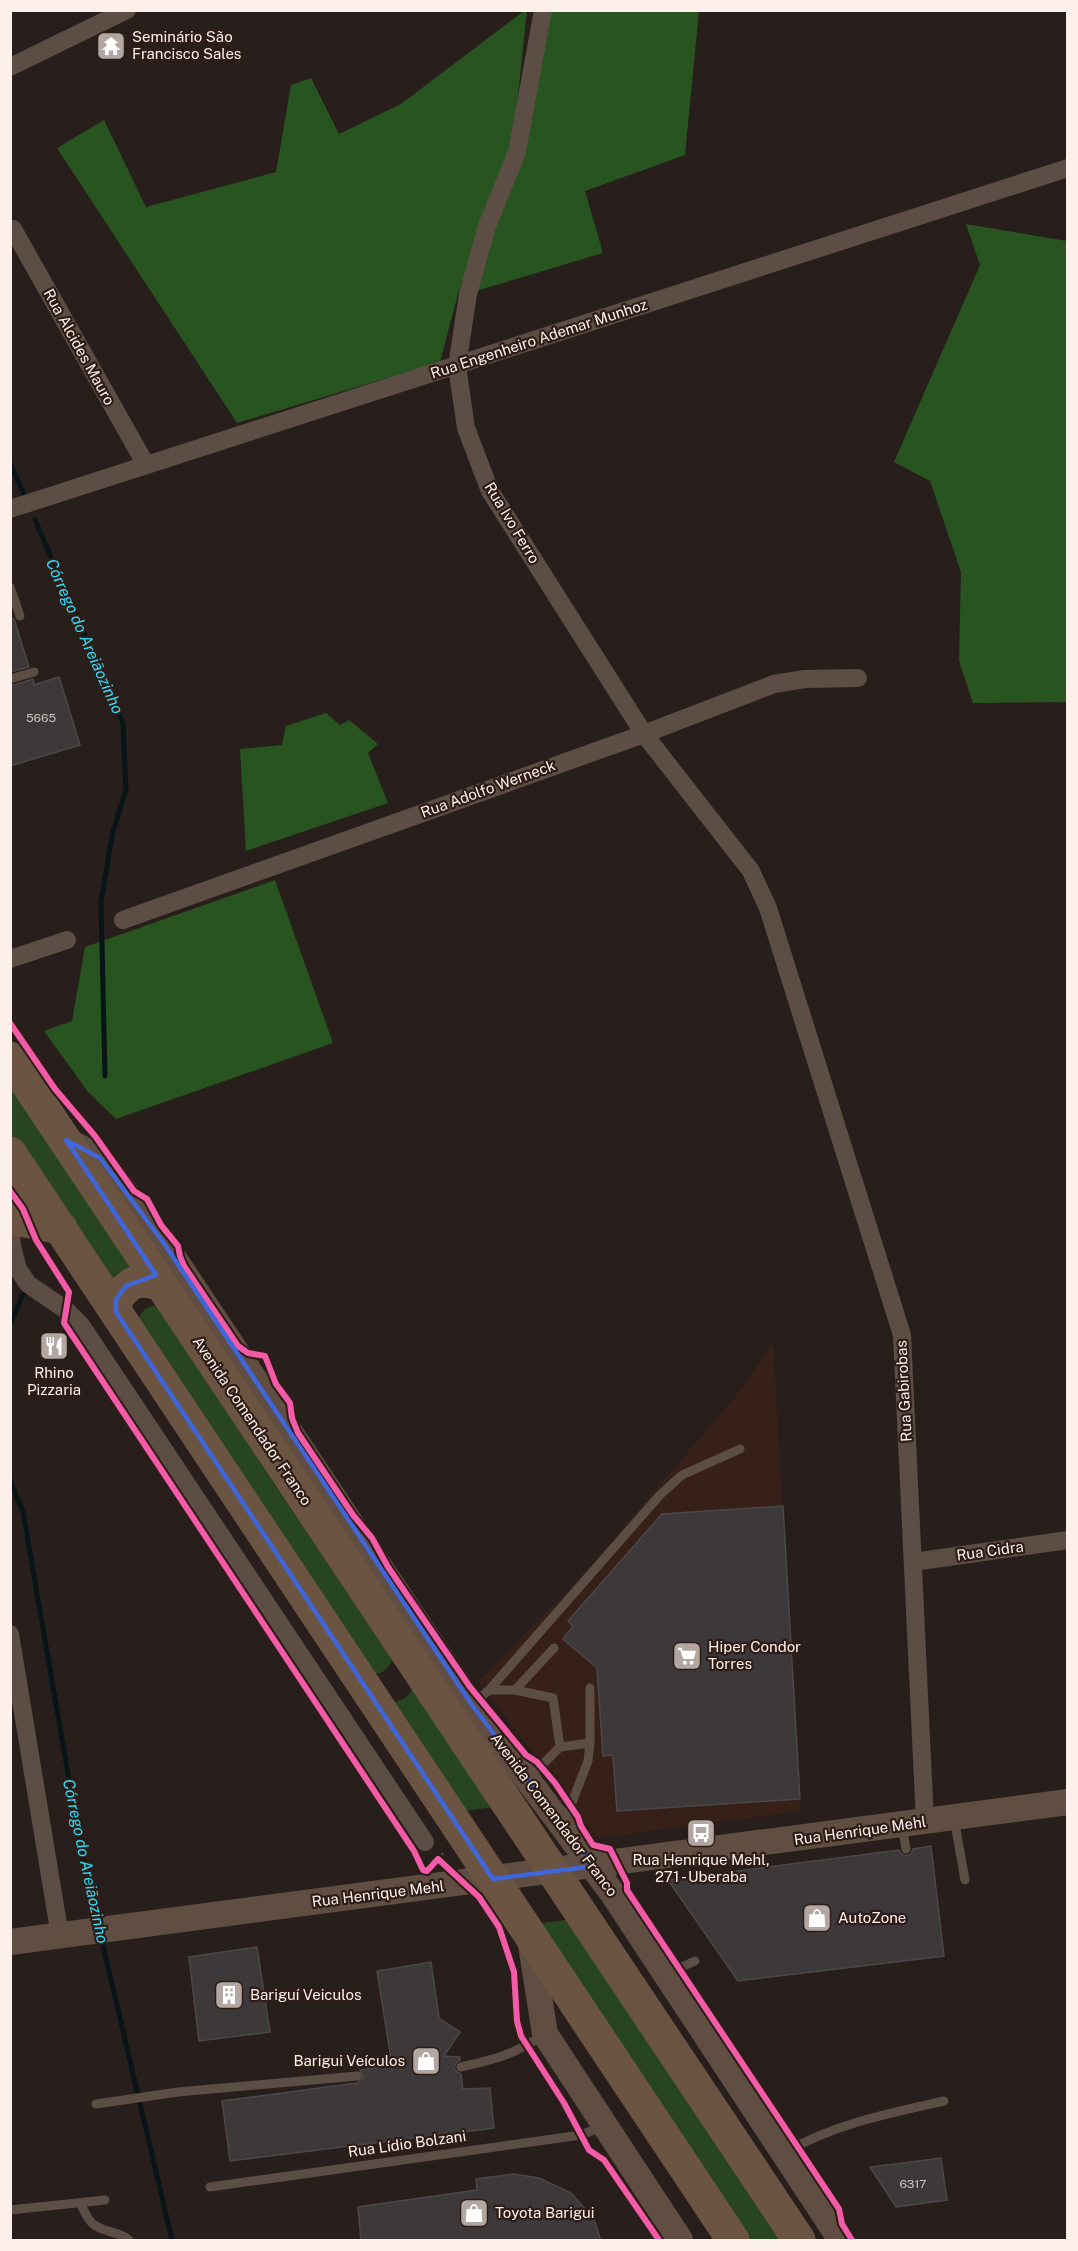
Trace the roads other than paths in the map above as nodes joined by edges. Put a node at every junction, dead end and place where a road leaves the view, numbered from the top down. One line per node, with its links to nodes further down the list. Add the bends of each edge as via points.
1 (127, 10): 3 (street)
2 (543, 10): 6 (street, Rua Ivo Ferro, via 517,152 487,226 468,294)
3 (10, 67)
4 (1068, 168): 6 (street, Rua Engenheiro Ademar Munhoz)
5 (13, 229): 7 (street, Rua Alcides Mauro)
6 (457, 366): 7 (street, Rua Engenheiro Ademar Munhoz); 14 (street, Rua Ivo Ferro, via 465,428 490,491)
7 (146, 465): 8 (street, Rua Engenheiro Ademar Munhoz)
8 (10, 509)
9 (10, 587): 10 (lane)
10 (20, 616)
11 (34, 672): 13 (lane)
12 (858, 678): 14 (street, Rua Adolfo Werneck, via 774,684)
13 (10, 679)
14 (644, 734): 15 (street, Rua Ivo Ferro, via 752,871); 16 (street, Rua Adolfo Werneck)
15 (768, 908): 29 (street, Rua Gabirobas, via 902,1335)
16 (123, 920)
17 (67, 940): 18 (street)
18 (10, 958)
19 (10, 1058): 20 (highway, Avenida Comendador Franco)
20 (66, 1140): 25 (highway, Avenida Comendador Franco); 36 (main road, Avenida Comendador Franco, via 100,1158 163,1242)
21 (10, 1153): 24 (highway)
22 (10, 1218): 24 (highway)
23 (10, 1224): 44 (street, via 18,1269 28,1284 81,1325)
24 (61, 1228): 26 (highway)
25 (162, 1285): 26 (highway, via 143,1280 126,1286 116,1299); 32 (highway, Avenida Comendador Franco)
26 (116, 1312): 33 (highway)
27 (740, 1449): 36 (lane, via 682,1475 660,1496)
28 (1068, 1540): 29 (street, Rua Cidra)
29 (913, 1562): 43 (street, Rua Gabirobas)
30 (10, 1634): 50 (street)
31 (554, 1648): 35 (lane)
32 (412, 1662): 33 (highway, via 405,1677 391,1689 372,1692); 46 (highway, Avenida Comendador Franco)
33 (361, 1681): 48 (highway)
34 (590, 1688): 37 (lane)
35 (515, 1690): 36 (lane); 38 (lane, via 553,1698)
36 (481, 1698): 39 (main road, Avenida Comendador Franco)
37 (590, 1743): 38 (lane); 42 (lane, via 588,1761)
38 (560, 1747): 39 (lane)
39 (528, 1779): 42 (main road, Avenida Comendador Franco)
40 (1068, 1802): 41 (main road, Rua Henrique Mehl)
41 (954, 1818): 43 (main road, Rua Henrique Mehl); 47 (lane)
42 (563, 1826): 45 (main road, Avenida Comendador Franco)
43 (911, 1832): 45 (main road, Rua Henrique Mehl)
44 (425, 1842)
45 (594, 1866): 46 (main road, Rua Henrique Mehl); 53 (main road, Avenida Comendador Franco)
46 (553, 1871): 48 (main road, Rua Henrique Mehl); 69 (highway, Avenida Comendador Franco)
47 (965, 1880)
48 (478, 1881): 49 (highway); 50 (main road, Rua Henrique Mehl)
49 (528, 1933): 54 (main road); 68 (highway)
50 (60, 1936): 51 (main road, Rua Henrique Mehl)
51 (10, 1942)
52 (695, 1961): 53 (lane)
53 (666, 1974): 60 (main road, Avenida Comendador Franco)
54 (545, 2034): 55 (lane, via 504,2057); 59 (main road)
55 (461, 2067)
56 (357, 2076): 58 (lane)
57 (944, 2101): 60 (lane, via 867,2119 805,2140)
58 (96, 2104)
59 (606, 2125): 61 (lane, Rua Lídio Bolzani, via 581,2135); 67 (main road)
60 (784, 2153): 65 (main road, Avenida Comendador Franco)
61 (210, 2187)
62 (105, 2200): 63 (lane)
63 (80, 2203): 64 (lane); 66 (lane, via 93,2224)
64 (10, 2210)
65 (839, 2240)
66 (129, 2241)
67 (680, 2241)
68 (733, 2241)
69 (799, 2241)

